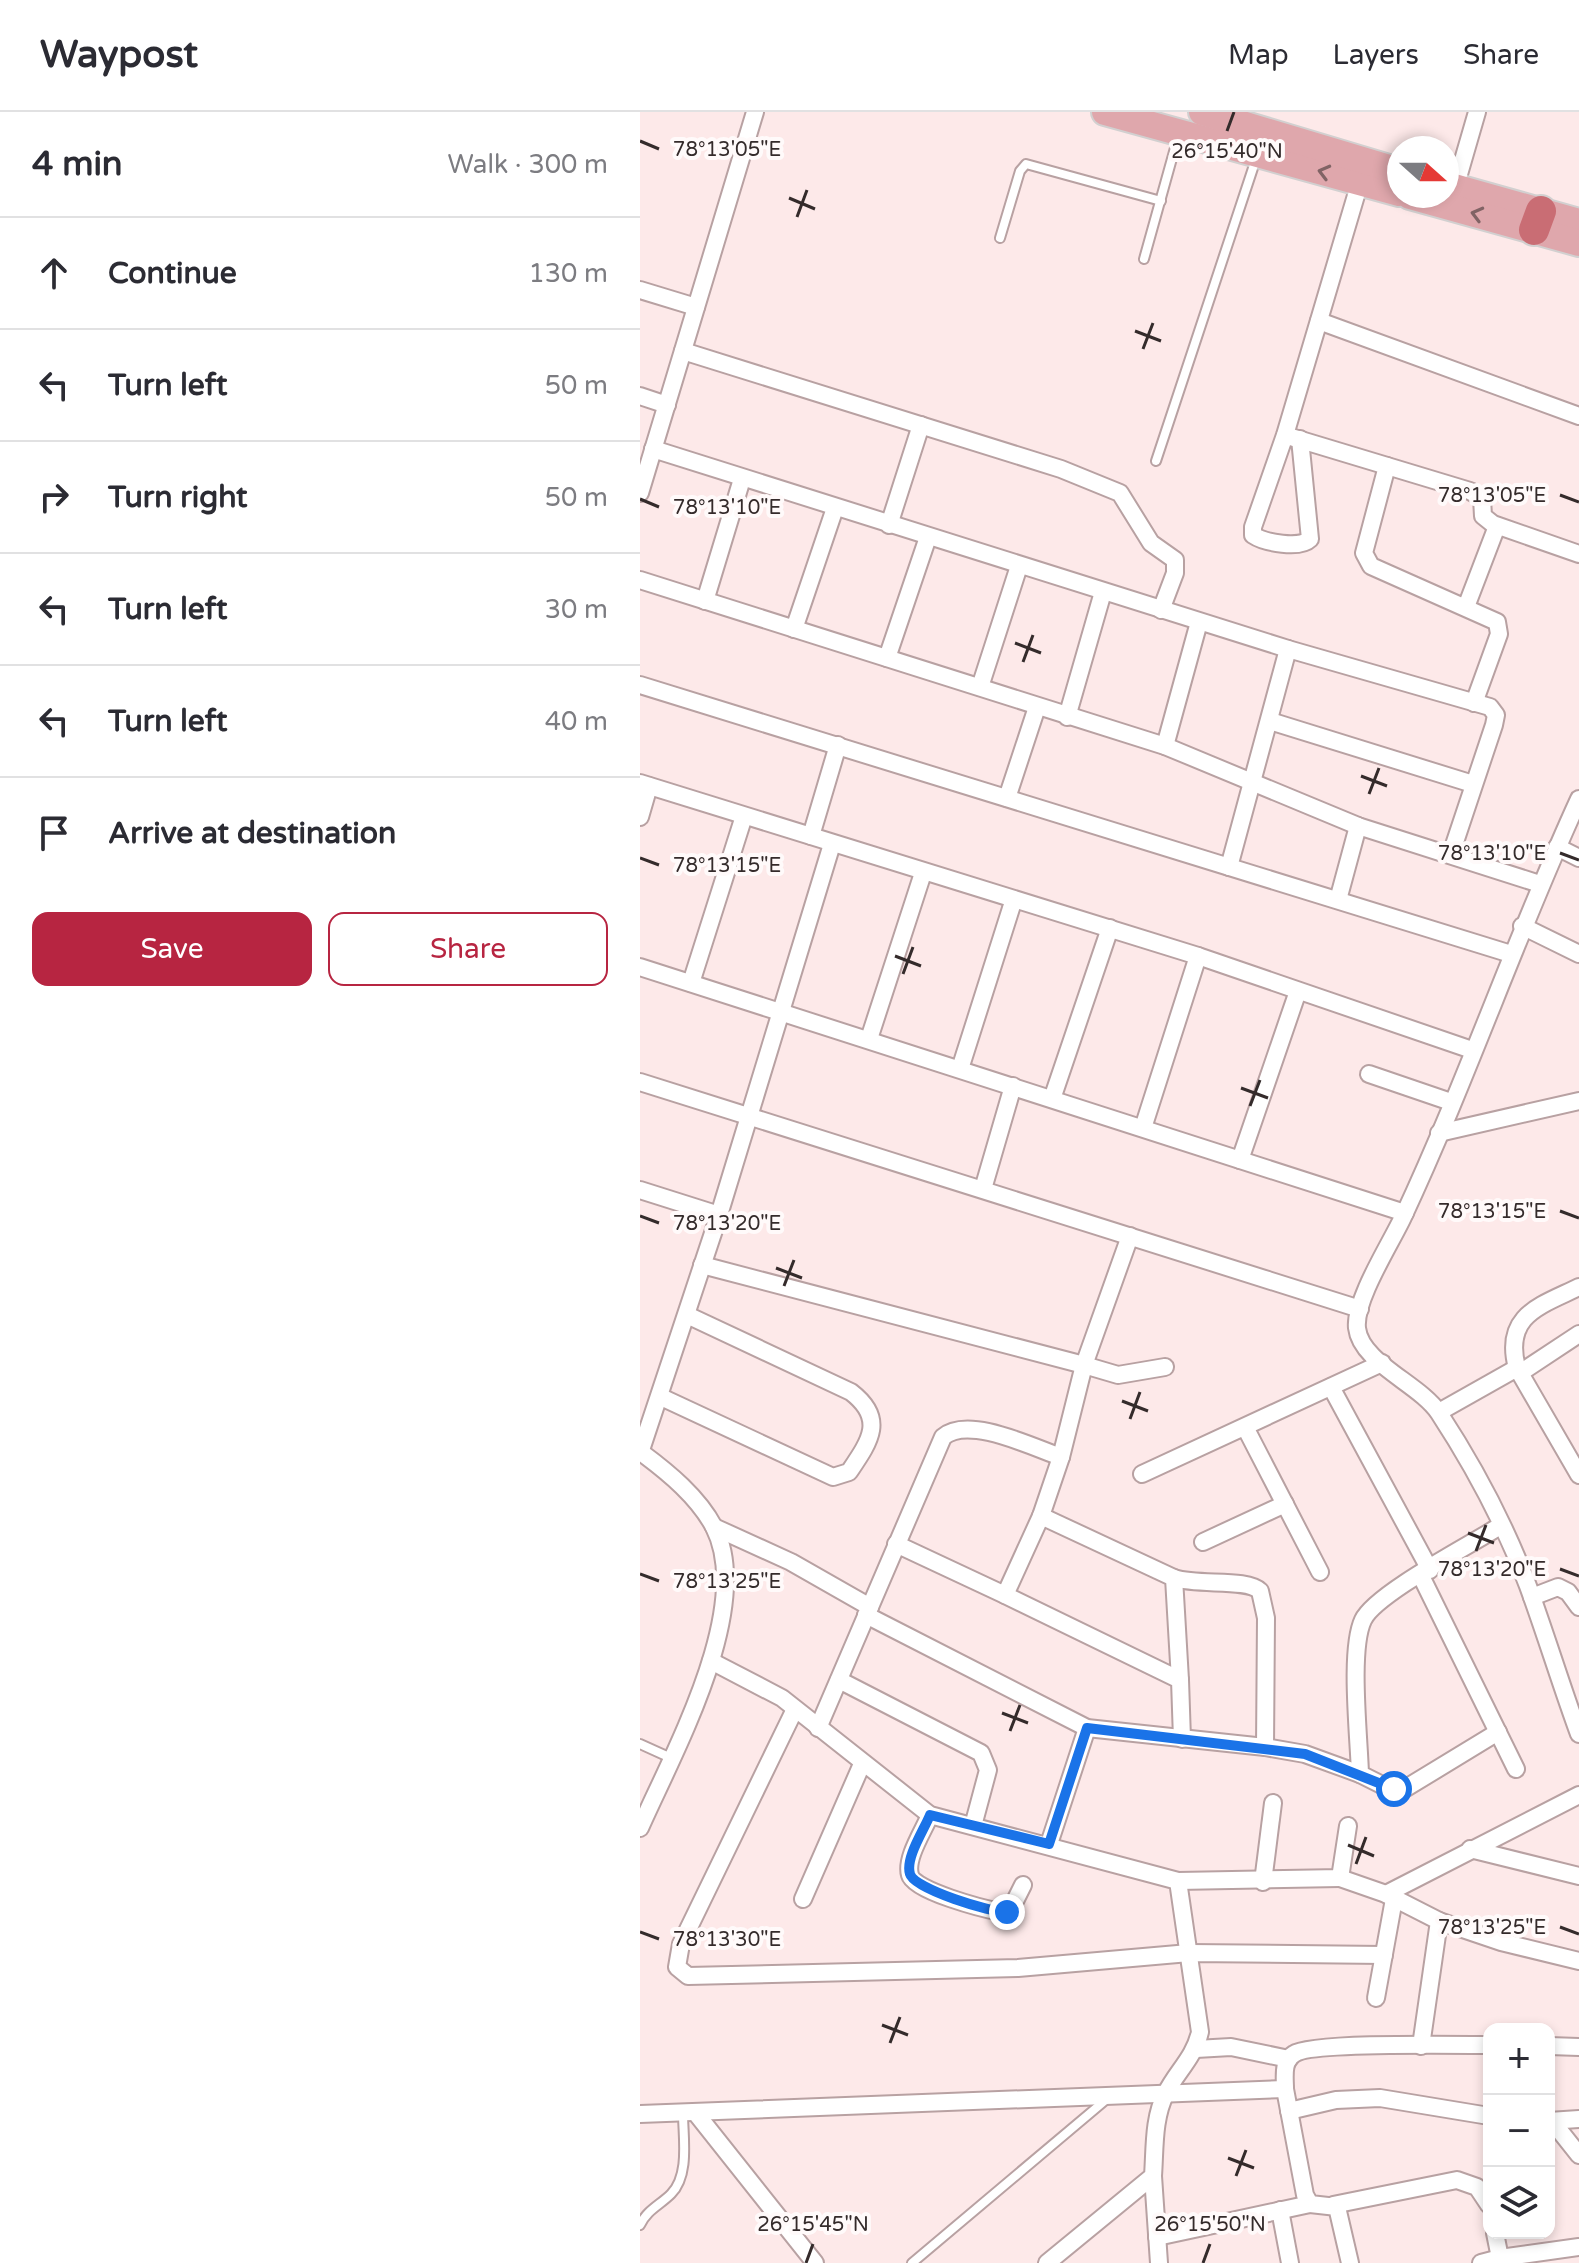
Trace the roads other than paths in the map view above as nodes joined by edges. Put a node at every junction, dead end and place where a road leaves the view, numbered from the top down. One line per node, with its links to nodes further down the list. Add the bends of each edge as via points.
1 (755, 112): 20 (street)
2 (1105, 112): 5 (main road)
3 (1202, 112): 8 (main road)
4 (1477, 112): 7 (street)
5 (1180, 133): 6 (main road); 12 (lane)
6 (1258, 154): 9 (main road, one-way to 6); 29 (lane)
7 (1459, 164)
8 (1387, 167)
9 (1360, 182): 10 (main road); 21 (street)
10 (1387, 190)
11 (1459, 190): 14 (main road)
12 (1161, 201): 16 (lane, via 1026,164); 18 (lane)
13 (1459, 206): 14 (main road, one-way to 13)
14 (1538, 221): 15 (main road); 17 (main road)
15 (1579, 222)
16 (1000, 238)
17 (1579, 243)
18 (1144, 259)
19 (640, 290): 20 (street)
20 (696, 307): 22 (street)
21 (1319, 321): 25 (street); 27 (street)
22 (683, 351): 24 (street); 26 (street)
23 (640, 396): 24 (street)
24 (667, 405): 28 (street)
25 (1579, 416)
26 (921, 425): 34 (street); 43 (street, via 1120,493 1151,543 1175,560)
27 (1293, 437): 27 (street, via 1253,527 1259,539 1299,544 1310,539); 30 (street)
28 (653, 449): 31 (street); 32 (street)
29 (1156, 461)
30 (1387, 466): 35 (street, via 1478,495 1483,516); 42 (street, via 1366,560)
31 (742, 479): 33 (street); 41 (street)
32 (641, 486)
33 (835, 508): 34 (street); 45 (street)
34 (889, 525): 36 (street)
35 (1497, 526): 37 (street); 42 (street)
36 (928, 537): 38 (street); 47 (street)
37 (1579, 554)
38 (1019, 566): 40 (street); 49 (street)
39 (640, 580): 41 (street)
40 (1103, 592): 43 (street); 52 (street)
41 (705, 601): 45 (street)
42 (1466, 607): 50 (street, via 1500,627)
43 (1161, 610): 44 (street)
44 (1199, 622): 46 (street); 55 (street)
45 (794, 629): 47 (street)
46 (1288, 649): 50 (street); 53 (street)
47 (887, 658): 49 (street)
48 (640, 685): 54 (street)
49 (980, 687): 51 (street)
50 (1474, 703): 57 (street, via 1490,707 1496,715)
51 (1037, 707): 52 (street); 59 (street)
52 (1067, 717): 55 (street)
53 (1270, 721): 56 (street); 57 (street)
54 (838, 745): 59 (street); 64 (street)
55 (1165, 746): 56 (street)
56 (1254, 783): 63 (street); 69 (street)
57 (1473, 784): 67 (street)
58 (644, 785): 61 (street); 62 (street)
59 (1007, 798): 69 (street)
60 (1579, 799): 66 (street)
61 (744, 816): 64 (street); 80 (street)
62 (640, 817)
63 (1358, 826): 67 (street); 72 (street)
64 (811, 836): 65 (street)
65 (832, 844): 70 (street); 82 (street)
66 (1557, 847): 68 (street); 71 (street)
67 (1451, 854): 71 (street)
68 (1579, 858)
69 (1229, 867): 72 (street)
70 (923, 873): 73 (street); 83 (street)
71 (1540, 884): 74 (street)
72 (1338, 900): 76 (street)
73 (1013, 902): 75 (street); 85 (street)
74 (1522, 926): 76 (street); 77 (street)
75 (1110, 928): 78 (street); 89 (street)
76 (1511, 954): 84 (street)
77 (1579, 954)
78 (1198, 956): 81 (street); 93 (street)
79 (640, 967): 80 (street)
80 (691, 983): 82 (street)
81 (1298, 991): 84 (street); 95 (street)
82 (782, 1011): 83 (street); 92 (street)
83 (869, 1039): 85 (street)
84 (1472, 1050): 91 (street)
85 (960, 1069): 88 (street)
86 (1369, 1074): 91 (street)
87 (640, 1082): 92 (street)
88 (1013, 1086): 89 (street); 96 (street)
89 (1052, 1099): 93 (street)
90 (1579, 1101): 94 (street)
91 (1451, 1102): 94 (street)
92 (749, 1117): 96 (street); 99 (street)
93 (1143, 1128): 95 (street)
94 (1439, 1133): 98 (street)
95 (1240, 1160): 98 (street)
96 (983, 1189): 100 (street)
97 (640, 1190): 99 (street)
98 (1405, 1213): 103 (street)
99 (719, 1215): 101 (street)
100 (1130, 1236): 103 (street); 107 (street)
101 (702, 1265): 104 (street); 107 (street)
102 (1579, 1287): 109 (street, via 1520,1321 1513,1340)
103 (1360, 1309): 106 (street, via 1360,1340)
104 (687, 1315): 111 (street); 111 (street, via 851,1392 870,1410 873,1428 849,1472 833,1477)
105 (1579, 1334): 109 (street)
106 (1382, 1363): 110 (street); 112 (street)
107 (1084, 1365): 108 (street, via 1118,1375); 115 (street)
108 (1165, 1367)
109 (1519, 1370): 112 (street); 117 (street)
110 (1331, 1387): 113 (street); 125 (street)
111 (661, 1397): 114 (street)
112 (1439, 1412): 120 (street)
113 (1245, 1427): 116 (street); 118 (street)
114 (641, 1453): 121 (street, via 687,1492)
115 (1061, 1457): 119 (street); 123 (street, via 969,1428 949,1432 936,1449)
116 (1142, 1474)
117 (1579, 1475)
118 (1285, 1504): 122 (street); 124 (street)
119 (1041, 1516): 126 (street); 127 (street)
120 (1500, 1526): 125 (street); 128 (street)
121 (714, 1527): 130 (street, via 791,1562); 131 (street, via 725,1580)
122 (1203, 1542)
123 (896, 1544): 127 (street); 130 (street)
124 (1320, 1572)
125 (1425, 1573): 138 (street); 146 (street, via 1364,1617 1359,1634)
126 (1174, 1578): 133 (street); 142 (street, via 1206,1585 1250,1583 1260,1591 1266,1618)
127 (1005, 1595): 133 (street)
128 (1532, 1597): 129 (street, via 1558,1587); 135 (street)
129 (1579, 1607)
130 (868, 1611): 132 (street); 137 (street)
131 (711, 1661): 134 (street, via 767,1687); 143 (street)
132 (839, 1680): 136 (street); 150 (street, via 981,1753 988,1770)
133 (1180, 1680): 140 (street)
134 (795, 1709): 136 (street); 163 (street, via 681,1944 676,1958 681,1972 699,1978 1018,1968)
135 (1575, 1710): 139 (street)
136 (818, 1728): 144 (street)
137 (1087, 1728): 140 (street); 153 (street)
138 (1498, 1732): 145 (street); 146 (street, via 1406,1788 1384,1786)
139 (1579, 1734)
140 (1182, 1739): 142 (street)
141 (640, 1744): 143 (lane)
142 (1265, 1747): 146 (street, via 1305,1754)
143 (671, 1758): 152 (street)
144 (862, 1764): 149 (street); 161 (street)
145 (1516, 1769)
146 (1360, 1774)
147 (1579, 1795): 154 (street)
148 (1273, 1803): 158 (street)
149 (930, 1815): 150 (street); 159 (street, via 910,1868 920,1885 1001,1912 1011,1909)
150 (973, 1826): 153 (street)
151 (1348, 1826): 156 (street)
152 (640, 1828)
153 (1049, 1844): 157 (street)
154 (1470, 1849): 155 (street); 160 (street)
155 (1579, 1876)
156 (1340, 1878): 158 (street); 160 (street)
157 (1178, 1881): 158 (street); 163 (street)
158 (1263, 1882)
159 (1023, 1885)
160 (1390, 1897): 162 (street); 164 (street)
161 (803, 1899)
162 (1439, 1921): 165 (street); 168 (street)
163 (1189, 1953): 164 (street); 171 (street, via 1200,2032)
164 (1384, 1955): 166 (street)
165 (1579, 1961)
166 (1376, 1998)
167 (1483, 2045): 168 (street)
168 (1421, 2046): 172 (street, via 1315,2049)
169 (1555, 2046): 170 (street)
170 (1579, 2047)
171 (1196, 2049): 172 (street, via 1231,2047); 174 (street)
172 (1289, 2059): 173 (street)
173 (1285, 2089): 174 (street); 176 (street)
174 (1166, 2092): 175 (street); 184 (street)
175 (1112, 2095): 177 (street); 195 (lane)
176 (1289, 2111): 179 (street, via 1336,2100 1380,2098); 186 (street)
177 (689, 2112): 178 (street); 189 (lane, via 682,2176); 194 (street)
178 (640, 2114)
179 (1483, 2115)
180 (1579, 2119): 181 (street)
181 (1555, 2121)
182 (1555, 2126): 183 (street)
183 (1579, 2155)
184 (1153, 2176): 190 (street); 196 (street)
185 (1483, 2196): 187 (street, via 1477,2187 1457,2180)
186 (1310, 2204): 187 (street); 188 (street)
187 (1333, 2205): 199 (street, via 1341,2215)
188 (1280, 2210): 190 (street); 198 (street)
189 (640, 2225)
190 (1157, 2237): 197 (street)
191 (1496, 2239): 193 (street)
192 (1579, 2247): 193 (street)
193 (1500, 2258): 200 (street)
194 (815, 2263)
195 (912, 2263)
196 (1047, 2263)
197 (1159, 2263)
198 (1290, 2263)
199 (1350, 2263)
200 (1481, 2263)

